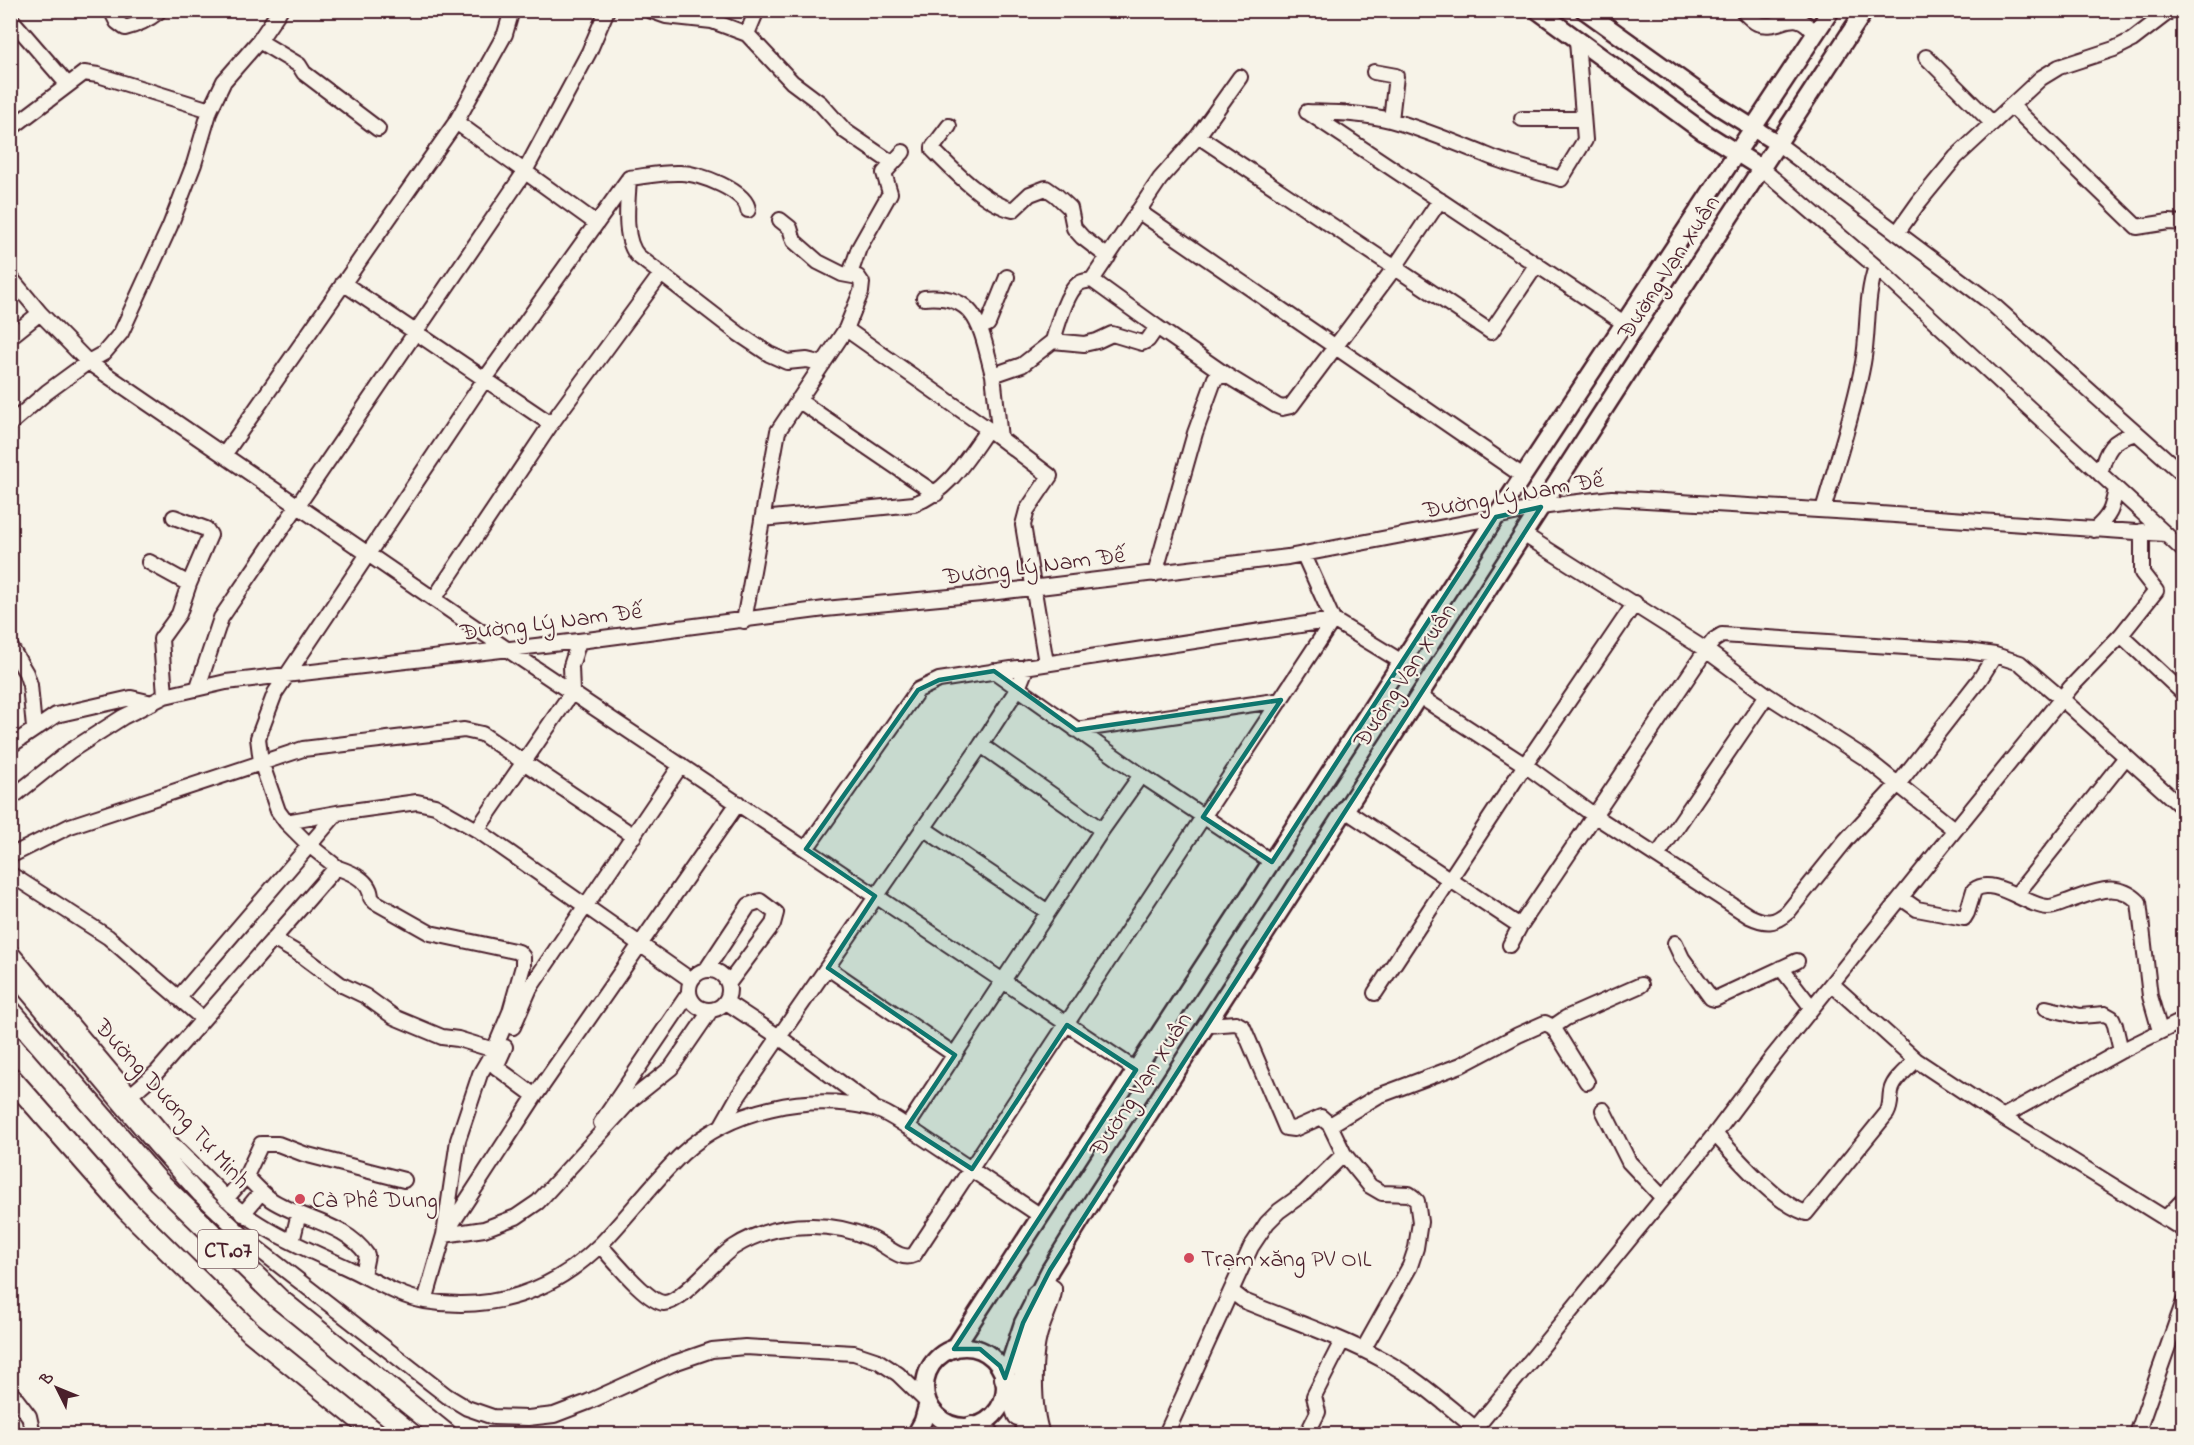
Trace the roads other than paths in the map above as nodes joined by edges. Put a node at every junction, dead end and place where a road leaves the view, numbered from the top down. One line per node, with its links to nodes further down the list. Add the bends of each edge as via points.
1 (111, 10): 2 (street, via 125,28 152,17)
2 (157, 10)
3 (280, 10): 17 (street)
4 (512, 10): 28 (street, via 505,34)
5 (607, 10): 40 (street)
6 (649, 10): 15 (street, via 712,21)
7 (757, 10): 15 (street)
8 (1584, 10): 31 (main road)
9 (1742, 10): 16 (street, via 1761,24 1797,18)
10 (1831, 10): 16 (main road, Đường Vạn Xuân)
11 (1865, 10): 35 (main road, Đường Vạn Xuân)
12 (2170, 10): 23 (street, via 2114,50 2052,71)
13 (1548, 14): 18 (main road)
14 (10, 18): 22 (street)
15 (747, 34): 38 (street, via 792,82 820,102 845,131)
16 (1815, 34): 31 (main road, Đường Vạn Xuân)
17 (259, 41): 24 (street, via 224,81); 33 (street, via 299,65 304,73)
18 (1578, 41): 26 (street); 37 (main road)
19 (1926, 57): 29 (street)
20 (1374, 72): 27 (street, via 1396,76)
21 (1240, 77): 34 (street)
22 (68, 85): 24 (street, via 84,73 99,75); 32 (street)
23 (2012, 106): 29 (street); 47 (street, via 2137,227)
24 (210, 110): 69 (street, via 194,164 146,281 115,342)
25 (1522, 119): 26 (street)
26 (1583, 119): 27 (street, via 1585,140 1561,179)
27 (1391, 120): 42 (street, via 1342,112 1307,112)
28 (456, 122): 40 (street); 58 (street)
29 (1992, 123): 48 (street, via 1956,157)
30 (949, 126): 49 (street, via 933,150 963,179 1013,210 1030,194 1046,188 1070,208 1074,228 1082,237)
31 (1753, 128): 35 (main road); 37 (main road, Đường Vạn Xuân)
32 (10, 129)
33 (378, 129)
34 (1198, 136): 44 (street); 51 (street)
35 (1777, 143): 39 (main road, Đường Vạn Xuân); 48 (street)
36 (903, 152): 38 (street)
37 (1737, 153): 39 (main road); 61 (main road, Đường Vạn Xuân)
38 (892, 163): 54 (street, via 884,174 890,193)
39 (1761, 168): 52 (street); 87 (main road, Đường Vạn Xuân)
40 (524, 173): 46 (street); 65 (street)
41 (629, 178): 43 (street, via 682,173 698,176 742,197); 46 (street); 53 (street, via 629,243 638,256)
42 (1440, 200): 50 (street); 51 (street)
43 (748, 210)
44 (1138, 211): 49 (street); 68 (street)
45 (780, 220): 54 (street, via 812,258 842,274)
46 (596, 223): 73 (street)
47 (2184, 223)
48 (1897, 233): 78 (street, via 1991,303)
49 (1108, 257): 57 (street)
50 (1537, 264): 51 (street, via 1491,332); 61 (street)
51 (1395, 267): 68 (street)
52 (1876, 267): 82 (street); 88 (street, via 1869,291 1866,348 1859,382)
53 (661, 274): 70 (street, via 769,354 787,362 807,360); 76 (street)
54 (850, 274): 63 (street, via 860,279 861,291)
55 (10, 277): 60 (street)
56 (1007, 277): 64 (street)
57 (1092, 280): 62 (street); 67 (street, via 1075,287)
58 (343, 283): 65 (street); 80 (street)
59 (924, 298): 64 (street, via 948,297 965,305)
60 (40, 313): 66 (street); 69 (street)
61 (1624, 324): 83 (main road, Đường Vạn Xuân)
62 (1157, 327): 67 (street, via 1144,343 1112,334 1084,344); 72 (street)
63 (846, 329): 70 (street); 77 (street)
64 (985, 330): 71 (street)
65 (416, 332): 73 (street); 86 (street)
66 (10, 337)
67 (1053, 341): 71 (street, via 1022,365)
68 (1336, 345): 72 (street, via 1296,401 1287,407 1277,406); 83 (street)
69 (88, 362): 75 (street); 80 (street)
70 (823, 364): 74 (street)
71 (993, 375): 79 (street)
72 (1226, 375): 100 (street, via 1215,378)
73 (485, 379): 76 (street); 97 (street)
74 (798, 400): 85 (street); 91 (street, via 778,431)
75 (10, 424)
76 (551, 424): 103 (street)
77 (988, 429): 79 (street); 85 (street, via 952,479)
78 (2136, 433): 81 (street); 82 (street, via 2109,448)
79 (1000, 438): 102 (street, via 1050,476 1024,518)
80 (224, 455): 86 (street)
81 (2182, 471)
82 (2100, 474): 84 (street)
83 (1523, 476): 90 (main road, Đường Vạn Xuân)
84 (2116, 489): 92 (street, via 2112,510); 95 (street)
85 (936, 494): 91 (street, via 914,504)
86 (299, 506): 97 (street); 118 (street, via 221,618)
87 (1541, 507): 88 (street, Đường Lý Nam Đế, via 1612,498); 90 (street, Đường Lý Nam Đế); 94 (main road, Đường Vạn Xuân)
88 (1823, 510): 92 (street, Đường Lý Nam Đế)
89 (174, 517): 101 (street, via 209,531 210,535)
90 (1496, 518): 98 (street, Đường Lý Nam Đế); 113 (main road, Đường Vạn Xuân)
91 (762, 519): 106 (street)
92 (2094, 530): 93 (street, Đường Lý Nam Đế)
93 (2142, 531): 95 (street, Đường Lý Nam Đế); 107 (street, via 2142,573 2156,591)
94 (1523, 534): 104 (street); 124 (main road, Đường Vạn Xuân)
95 (2165, 534): 96 (street)
96 (2184, 551)
97 (368, 554): 103 (street); 117 (street)
98 (1304, 555): 100 (street, Đường Lý Nam Đế); 105 (street)
99 (149, 562): 101 (street)
100 (1155, 574): 102 (street, Đường Lý Nam Đế)
101 (189, 584): 123 (street, via 179,614 161,639)
102 (1034, 588): 106 (street, Đường Lý Nam Đế); 114 (street)
103 (434, 598): 110 (street)
104 (1635, 603): 111 (street); 136 (street)
105 (1333, 620): 113 (street); 114 (street); 126 (street)
106 (744, 621): 108 (street, Đường Lý Nam Đế)
107 (2121, 635): 121 (street); 125 (street)
108 (579, 641): 110 (street, Đường Lý Nam Đế); 120 (street, via 571,666)
109 (10, 646): 128 (street, via 30,685)
110 (508, 650): 117 (street, Đường Lý Nam Đế); 120 (street)
111 (1706, 650): 112 (street, via 1722,635); 122 (street); 144 (street)
112 (1995, 655): 125 (street, via 2020,663); 138 (street)
113 (1402, 662): 156 (main road, Đường Vạn Xuân)
114 (1046, 663): 115 (street)
115 (1027, 666): 116 (street); 119 (street)
116 (994, 671): 119 (street); 153 (street, via 939,680 918,690)
117 (287, 674): 118 (street, Đường Lý Nam Đế); 133 (street, via 275,693 258,738)
118 (198, 687): 123 (street, Đường Lý Nam Đế)
119 (1018, 688): 129 (street); 130 (street)
120 (572, 692): 134 (street); 135 (street)
121 (2184, 694)
122 (1767, 695): 138 (street); 155 (street)
123 (165, 696): 127 (street, Đường Lý Nam Đế)
124 (1419, 696): 136 (street); 142 (main road, Đường Vạn Xuân)
125 (2062, 699): 132 (street); 150 (street)
126 (1281, 700): 129 (street); 145 (street)
127 (152, 703): 128 (street, via 131,698 56,715); 139 (street, Đường Lý Nam Đế, via 70,751)
128 (34, 728): 131 (street)
129 (1076, 730): 137 (street)
130 (981, 745): 147 (street); 149 (street)
131 (10, 746)
132 (2126, 757): 141 (street); 160 (street)
133 (261, 762): 134 (street, via 303,749 464,730 482,734); 146 (street, via 278,811); 154 (street, via 70,826)
134 (522, 762): 148 (street); 151 (street)
135 (681, 765): 140 (street); 151 (street)
136 (1525, 765): 144 (street); 159 (street)
137 (1141, 775): 145 (street); 149 (street)
138 (1899, 783): 150 (street); 155 (street, via 1788,912 1771,923 1749,916)
139 (10, 799)
140 (738, 803): 153 (street); 168 (street)
141 (2184, 809)
142 (1346, 810): 159 (street); 191 (main road, Đường Vạn Xuân)
143 (337, 813): 146 (street); 148 (street, via 417,802 435,806); 152 (street)
144 (1595, 816): 155 (street); 165 (street)
145 (1203, 817): 156 (street); 190 (street)
146 (286, 822): 152 (street)
147 (923, 828): 161 (street); 164 (street)
148 (477, 830): 163 (street)
149 (1102, 830): 164 (street)
150 (1955, 830): 162 (street)
151 (634, 836): 163 (street)
152 (309, 845): 157 (street); 182 (street)
153 (806, 849): 161 (street)
154 (10, 856)
155 (1657, 856)
156 (1272, 862): 199 (main road, Đường Vạn Xuân)
157 (338, 868): 166 (street); 197 (street, via 368,884 375,902 430,933 519,952 523,966)
158 (10, 874): 182 (street, via 108,937)
159 (1450, 879): 165 (street); 181 (street)
160 (2016, 895): 162 (street, via 1994,887 1977,887 1964,918 1917,909); 193 (street, via 2034,905 2050,907 2098,891 2121,889 2130,893 2139,902 2150,996)
161 (875, 896): 172 (street); 176 (street)
162 (1901, 897): 178 (street)
163 (586, 908): 168 (street); 197 (street, via 530,988)
164 (1048, 912): 176 (street)
165 (1520, 926): 169 (street)
166 (273, 939): 188 (street); 197 (street, via 394,1017 442,1037 458,1039)
167 (1675, 943): 173 (street, via 1711,998 1717,999)
168 (641, 944): 180 (street); 202 (street)
169 (1510, 945)
170 (10, 951): 203 (street, Đường Dương Tự Minh)
171 (1797, 961): 173 (street)
172 (828, 968): 194 (street); 196 (street)
173 (1781, 968): 184 (street)
174 (706, 970): 177 (street, via 722,974); 177 (street, via 749,905 759,901 776,913 772,924); 180 (street)
175 (10, 972): 203 (street, Đường Dương Tự Minh)
176 (1004, 982): 190 (street); 196 (street)
177 (728, 984): 183 (street)
178 (1832, 984): 184 (street); 198 (street)
179 (1641, 985): 192 (street)
180 (690, 987): 187 (street, via 691,999 699,1008); 212 (street)
181 (1375, 993)
182 (178, 998): 188 (street)
183 (726, 1002): 187 (street); 194 (street)
184 (1812, 1008): 210 (street)
185 (2046, 1008): 195 (street, via 2112,1018)
186 (10, 1010): 245 (highway, CT.07, via 158,1181 279,1299)
187 (711, 1010): 212 (street, via 671,1068 632,1100)
188 (203, 1019): 203 (street, via 154,1075)
189 (2184, 1020): 193 (street)
190 (1067, 1025): 199 (street); 213 (street)
191 (1207, 1025): 208 (street, via 1236,1023 1243,1027 1286,1128 1294,1129 1321,1117); 229 (main road, Đường Vạn Xuân)
192 (1554, 1027): 201 (street); 208 (street, via 1541,1024 1461,1065 1378,1096)
193 (2160, 1031): 195 (street)
194 (779, 1037): 204 (street); 207 (street)
195 (2121, 1051): 206 (street)
196 (955, 1055): 209 (street)
197 (493, 1060): 202 (street); 225 (street, via 478,1081 458,1140)
198 (1916, 1060): 206 (street); 210 (street, via 1891,1089 1892,1102 1887,1113 1806,1214 1770,1190)
199 (1136, 1070): 222 (main road, Đường Vạn Xuân)
200 (10, 1077): 233 (highway, CT.07, via 127,1210)
201 (1587, 1082)
202 (535, 1096): 225 (street)
203 (126, 1099): 217 (street, Đường Dương Tự Minh); 239 (street, Đường Dương Tự Minh, via 155,1145 223,1218 466,1407 493,1417 554,1415 674,1363 712,1350 745,1347 854,1353 878,1361 898,1374)
204 (873, 1108): 207 (street, Đường Dương Tự Minh, via 812,1103 750,1114); 209 (street, Đường Dương Tự Minh)
205 (1603, 1110): 218 (street, via 1629,1162)
206 (2002, 1117): 223 (street)
207 (722, 1125): 227 (street, Đường Dương Tự Minh, via 682,1154)
208 (1330, 1125): 211 (street)
209 (907, 1127): 213 (street, Đường Dương Tự Minh)
210 (1715, 1134): 218 (street)
211 (1344, 1154): 230 (street, via 1268,1223 1251,1246); 236 (street, via 1370,1186 1382,1194 1413,1197 1420,1222 1410,1266)
212 (576, 1160): 225 (street, via 538,1202 516,1217 484,1229)
213 (972, 1169): 222 (street, Đường Dương Tự Minh); 227 (street, via 914,1255 908,1258 872,1238 829,1226 782,1228 734,1247 679,1299 663,1303 650,1298)
214 (246, 1176): 215 (street, via 261,1144 278,1144); 216 (street); 217 (street)
215 (404, 1180)
216 (261, 1192): 220 (street); 221 (street)
217 (226, 1198): 221 (street, Đường Dương Tự Minh)
218 (1663, 1198): 241 (street)
219 (2184, 1199): 223 (street)
220 (299, 1213): 226 (street); 228 (street, via 347,1234 362,1247 367,1256)
221 (243, 1214): 226 (street, Đường Dương Tự Minh)
222 (1041, 1216): 235 (main road, Đường Vạn Xuân)
223 (2165, 1219): 224 (street)
224 (2184, 1230)
225 (444, 1235): 231 (street)
226 (292, 1242): 228 (street, Đường Dương Tự Minh)
227 (600, 1245): 231 (street, Đường Dương Tự Minh, via 551,1282 526,1294 470,1305)
228 (363, 1275): 231 (street, Đường Dương Tự Minh)
229 (1041, 1288): 237 (main road, Đường Vạn Xuân, via 1023,1323); 247 (highway, via 1026,1342); 248 (street, via 1054,1288 1040,1334 1036,1365 1036,1404)
230 (1231, 1291): 234 (street, via 1244,1301); 249 (street)
231 (425, 1301)
232 (2184, 1301): 251 (street)
233 (251, 1332): 243 (highway, via 327,1406); 244 (highway, CT.07)
234 (1342, 1341): 236 (street); 250 (street, via 1314,1396 1318,1412)
235 (954, 1349): 237 (main road, via 980,1349 1000,1366); 239 (main road, via 942,1354 929,1370 925,1389)
236 (1363, 1350): 241 (street, via 1420,1384)
237 (1005, 1378): 240 (main road, via 1003,1403 996,1414); 247 (highway)
238 (10, 1391): 242 (street, via 29,1416)
239 (928, 1403): 240 (main road, via 946,1423); 246 (main road)
240 (973, 1432)
241 (1473, 1432)
242 (33, 1434)
243 (362, 1434)
244 (376, 1434)
245 (446, 1434)
246 (916, 1434)
247 (1026, 1434)
248 (1042, 1434)
249 (1166, 1434)
250 (1307, 1434)
251 (2137, 1434)

